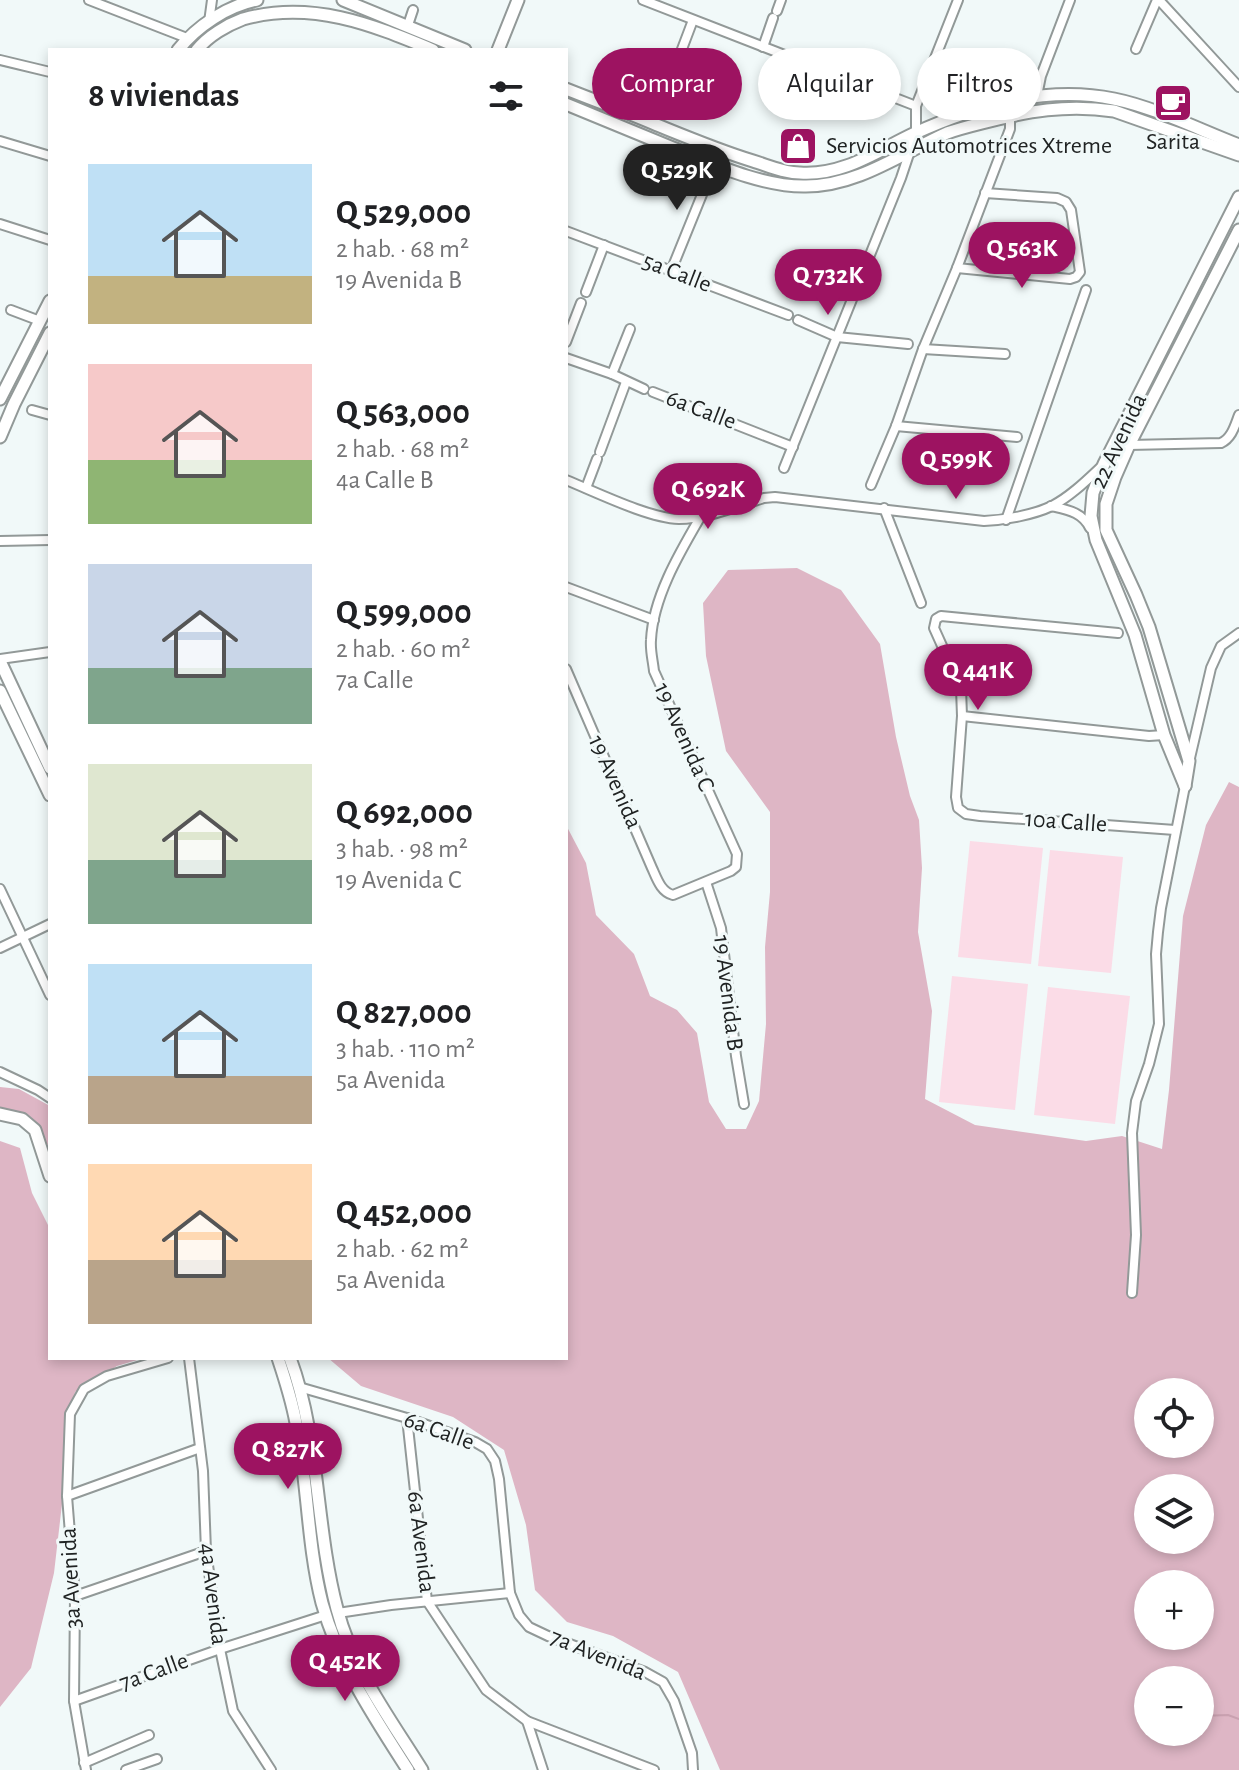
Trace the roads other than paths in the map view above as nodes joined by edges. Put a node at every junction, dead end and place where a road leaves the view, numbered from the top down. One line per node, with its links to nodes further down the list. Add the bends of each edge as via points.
1 (89, 0): 15 (street)
2 (212, 0): 13 (street)
3 (257, 0): 13 (main road)
4 (343, 0): 14 (main road)
5 (518, 0): 21 (main road)
6 (643, 0): 12 (street)
7 (781, 0): 16 (street)
8 (958, 0): 30 (street)
9 (1070, 0): 25 (street)
10 (1158, 0): 22 (street); 26 (street)
11 (413, 10): 14 (street)
12 (693, 20): 16 (street); 35 (street)
13 (209, 22): 15 (main road)
14 (408, 25): 20 (main road)
15 (187, 38): 17 (main road)
16 (763, 47): 30 (street)
17 (180, 48)
18 (199, 48): 19 (main road, via 230,24 261,12 297,8 354,19)
19 (428, 48)
20 (460, 48)
21 (499, 48)
22 (1136, 49)
23 (0, 60): 24 (street)
24 (48, 72)
25 (1041, 76)
26 (1239, 87)
27 (568, 90): 35 (main road)
28 (1041, 96): 38 (main road, via 1116,99)
29 (568, 105): 42 (main road)
30 (916, 106): 36 (street)
31 (1041, 110): 41 (main road, via 1114,111)
32 (951, 120): 36 (main road)
33 (993, 120): 39 (main road)
34 (1010, 120): 43 (street)
35 (654, 123): 36 (main road, via 716,149 801,174 855,164)
36 (916, 133): 39 (street)
37 (0, 141): 40 (street)
38 (1239, 145)
39 (909, 152): 42 (main road, via 858,176 805,187); 65 (street)
40 (48, 155)
41 (1239, 155)
42 (714, 165): 53 (street)
43 (985, 193): 52 (street); 52 (street, via 1066,202 1080,267 1070,279)
44 (1239, 197): 49 (main road, 22 Avenida)
45 (0, 224): 48 (street)
46 (1239, 230): 51 (main road, 22 Avenida)
47 (568, 232): 50 (street, 5a Calle)
48 (48, 239)
49 (1217, 243): 51 (main road); 79 (main road, 22 Avenida)
50 (604, 245): 53 (street, 5a Calle); 55 (street)
51 (1229, 250): 80 (main road, 22 Avenida)
52 (957, 268): 67 (street)
53 (671, 271): 59 (street, 5a Calle)
54 (1086, 290): 90 (street)
55 (586, 292)
56 (581, 303): 64 (street)
57 (48, 305): 61 (main road)
58 (11, 310): 61 (street)
59 (788, 315)
60 (798, 320): 65 (street)
61 (40, 321): 72 (main road)
62 (630, 329): 70 (street)
63 (48, 337): 77 (main road)
64 (568, 337)
65 (837, 337): 66 (street); 81 (street)
66 (908, 344)
67 (923, 349): 68 (street); 76 (street)
68 (1005, 354)
69 (568, 359): 70 (street, 6a Calle)
70 (612, 374): 71 (street, 6a Calle)
71 (626, 382): 81 (street, 6a Calle); 86 (street)
72 (0, 399)
73 (32, 410): 74 (street)
74 (48, 414)
75 (1239, 415): 80 (street, via 1221,443)
76 (896, 426): 78 (street); 85 (street)
77 (0, 437)
78 (1017, 437)
79 (1117, 440): 80 (street); 82 (main road, 22 Avenida)
80 (1129, 445): 97 (main road, 22 Avenida, via 1106,504 1106,530)
81 (793, 447): 83 (street)
82 (1104, 464): 87 (street); 92 (main road, 22 Avenida, via 1093,493)
83 (784, 468)
84 (568, 481): 86 (street)
85 (871, 485)
86 (586, 488): 89 (street, via 659,516)
87 (1051, 506): 90 (street); 92 (street, via 1073,510)
88 (884, 508): 89 (street, via 775,497); 90 (street); 95 (street)
89 (701, 516): 96 (street, 19 Avenida C, via 671,569)
90 (1006, 520)
91 (48, 540): 93 (street)
92 (1096, 540): 100 (main road, 22 Avenida)
93 (0, 541)
94 (568, 588): 96 (street)
95 (921, 603)
96 (654, 620): 114 (street, 19 Avenida C, via 654,671 737,854 736,867)
97 (1149, 627): 100 (main road); 110 (main road, 22 Avenida)
98 (1118, 633): 107 (street, via 941,616 934,628 961,688)
99 (1239, 633): 110 (street, via 1221,646 1211,668)
100 (1135, 635): 108 (main road, 22 Avenida)
101 (48, 652): 102 (street)
102 (0, 660): 105 (main road)
103 (568, 674): 114 (street, 19 Avenida, via 667,894)
104 (0, 691): 106 (main road)
105 (22, 708): 106 (street); 109 (main road)
106 (5, 715): 112 (main road)
107 (962, 716): 108 (street); 113 (street, 10a Calle, via 956,797 966,814)
108 (1164, 735): 111 (main road, 22 Avenida)
109 (46, 753)
110 (1189, 761): 111 (main road)
111 (1185, 786): 113 (street)
112 (48, 791)
113 (1175, 830): 125 (street, via 1156,954 1159,1024 1132,1133)
114 (706, 882): 122 (street, 19 Avenida B, via 721,928)
115 (0, 889): 117 (street)
116 (48, 925): 117 (street)
117 (23, 937): 118 (street); 119 (street)
118 (0, 948)
119 (48, 991)
120 (0, 1072): 121 (street)
121 (48, 1097)
122 (744, 1104)
123 (0, 1114): 124 (main road, via 22,1119 35,1130)
124 (48, 1170)
125 (1132, 1293)
126 (161, 1360): 135 (street, 3a Avenida, via 107,1376 84,1389 70,1414)
127 (189, 1360): 133 (street, 4a Avenida)
128 (279, 1360): 132 (main road)
129 (291, 1360): 130 (main road)
130 (299, 1387): 131 (street, 6a Calle); 132 (main road)
131 (407, 1418): 134 (street, 6a Calle); 139 (street, 6a Avenida)
132 (304, 1432): 140 (main road)
133 (200, 1448): 135 (street); 136 (street, 4a Avenida)
134 (487, 1449): 137 (street, 7a Avenida, via 499,1479)
135 (67, 1496): 138 (street, 3a Avenida)
136 (206, 1551): 138 (street); 141 (street, 4a Avenida)
137 (510, 1593): 139 (street, 7a Calle); 154 (street, 7a Avenida, via 529,1627 663,1682 692,1753)
138 (75, 1596): 143 (street, 3a Avenida)
139 (427, 1601): 140 (street, 7a Calle); 144 (street, 6a Avenida, via 486,1690)
140 (332, 1614): 141 (street, 7a Calle); 142 (main road)
141 (220, 1649): 143 (street, 7a Calle); 149 (street, 4a Avenida, via 233,1711)
142 (350, 1664): 150 (main road, via 364,1701); 151 (main road)
143 (74, 1701): 147 (street, 3a Avenida)
144 (527, 1721): 152 (street); 153 (street, 6a Avenida)
145 (149, 1735): 147 (street)
146 (157, 1759): 148 (street)
147 (85, 1766)
148 (126, 1770)
149 (271, 1770)
150 (408, 1770)
151 (422, 1770)
152 (543, 1770)
153 (654, 1770)
154 (693, 1770)

